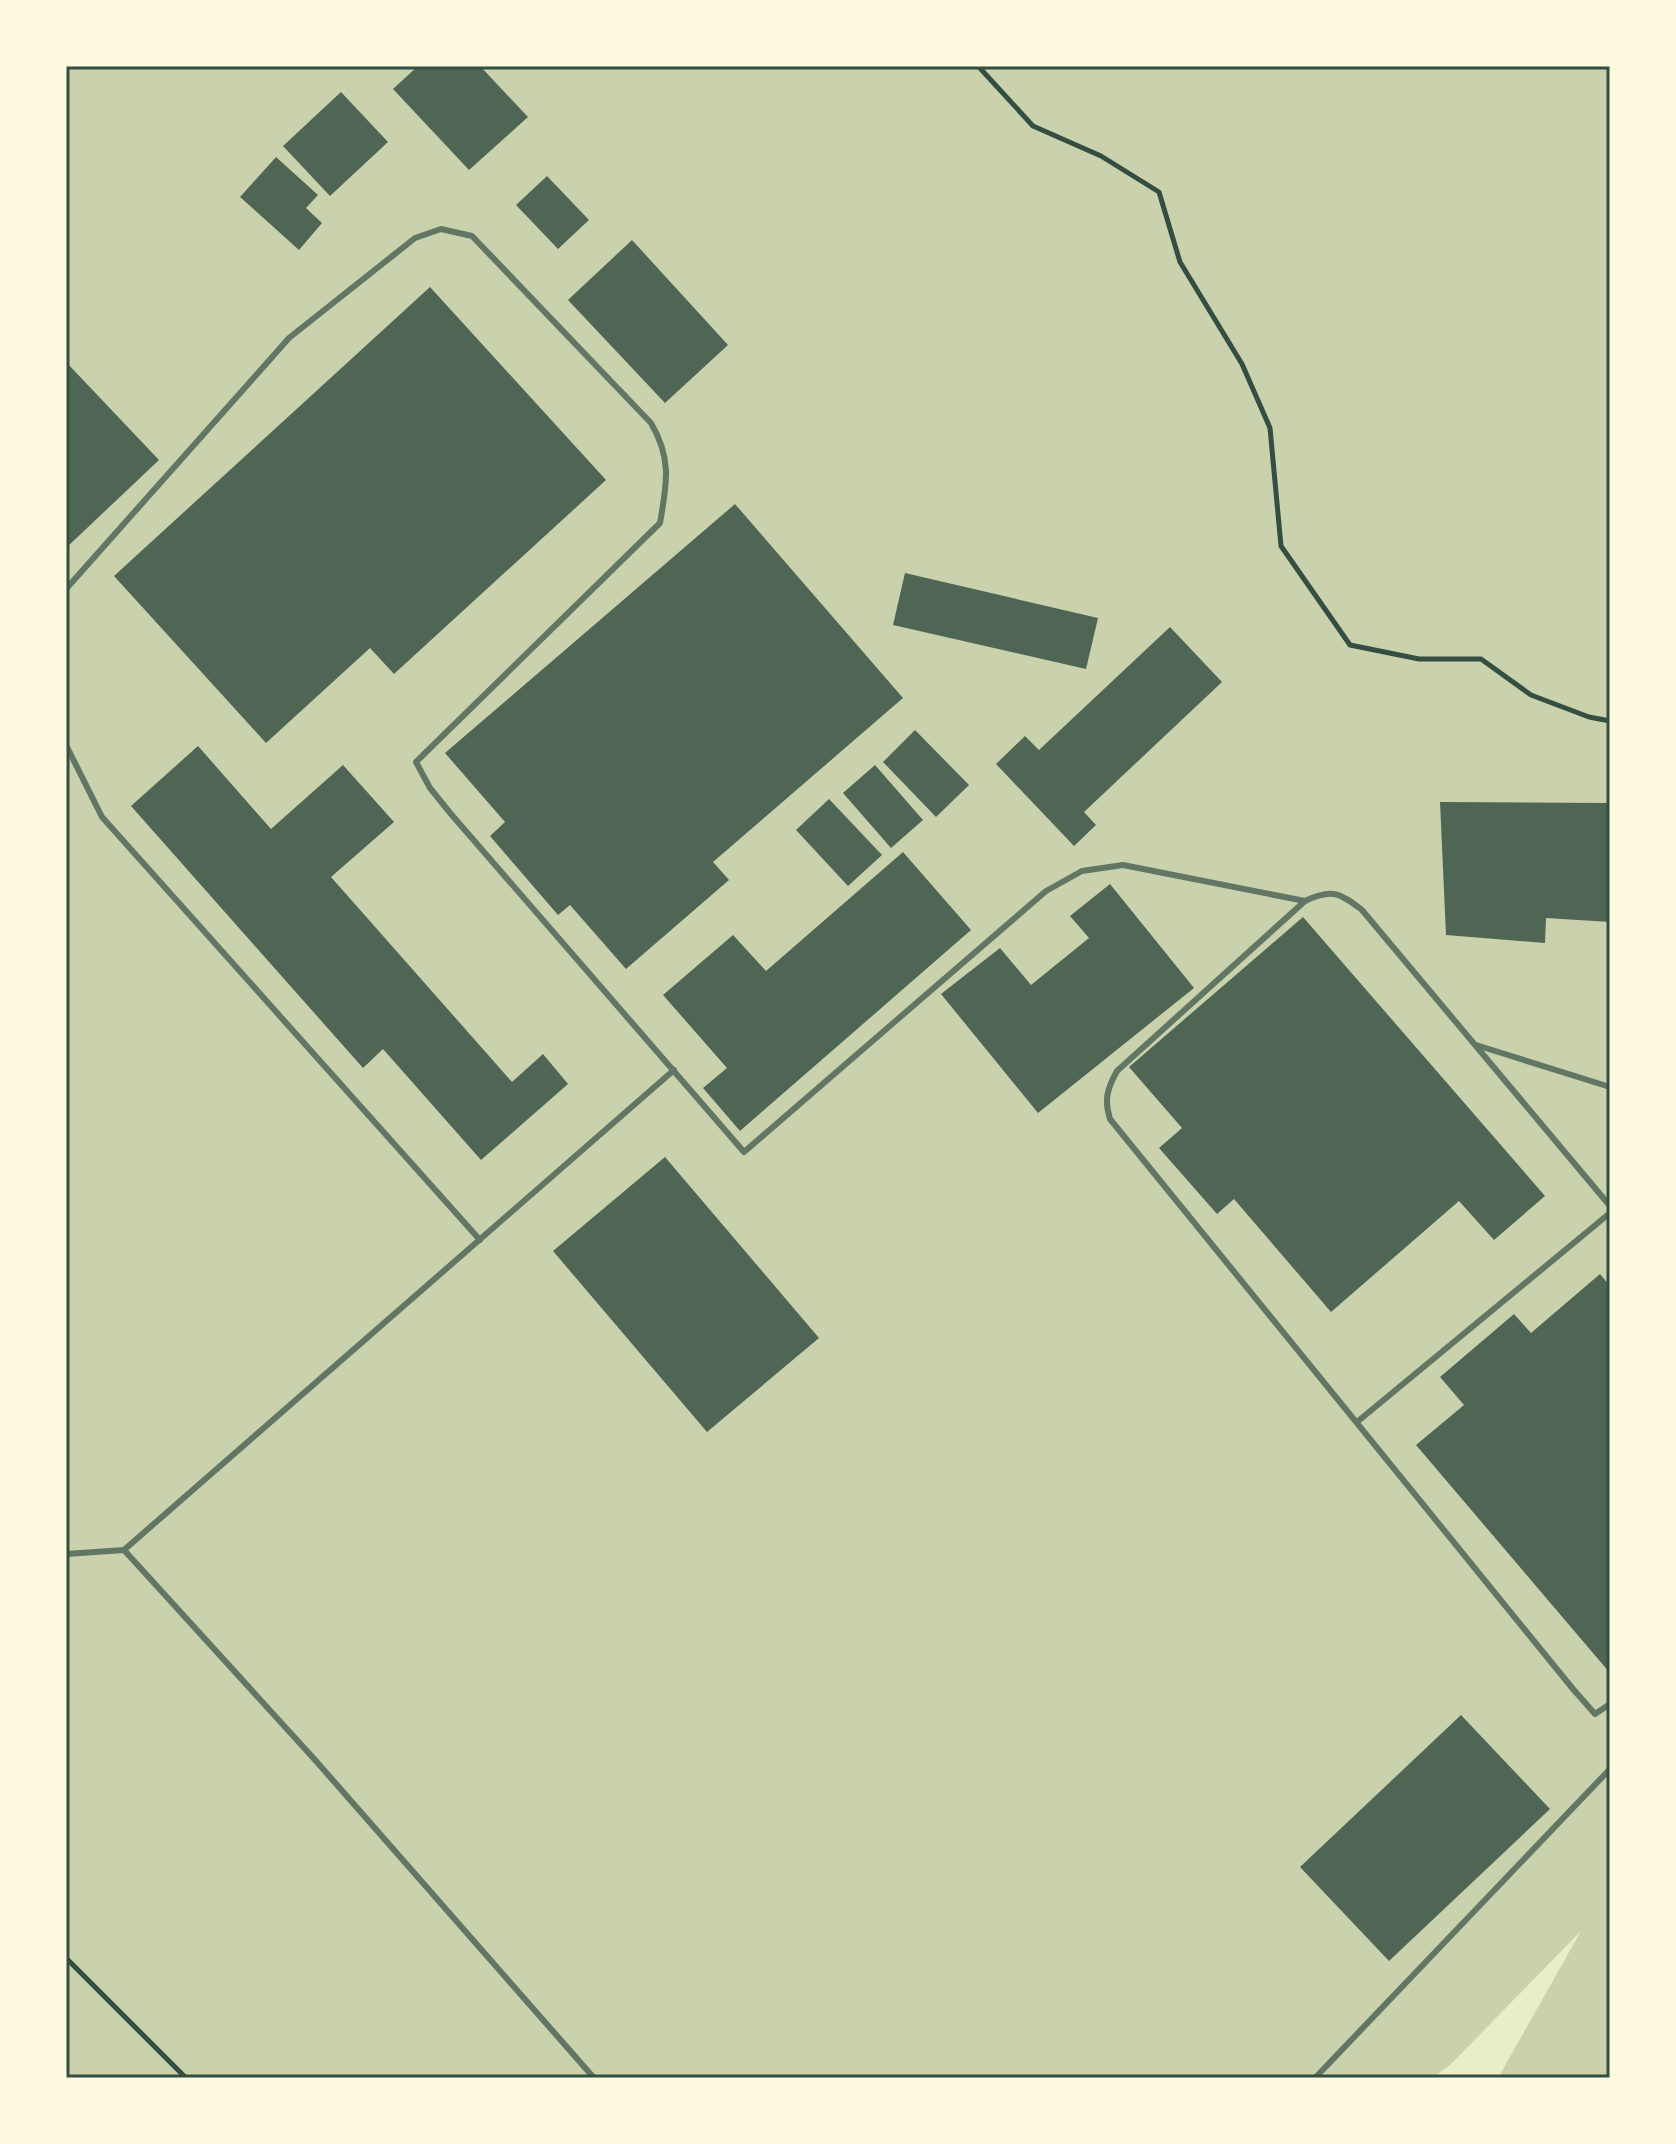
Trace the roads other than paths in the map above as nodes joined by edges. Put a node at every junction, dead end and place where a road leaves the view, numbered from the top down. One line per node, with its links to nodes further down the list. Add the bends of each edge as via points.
1 (66, 589): 5 (lane, via 289,338 415,238 441,229 472,236 651,423 662,442 667,487 660,523 416,762 451,814)
2 (66, 745): 9 (lane, via 102,817)
3 (1305, 901): 4 (lane, via 1322,892 1342,895 1362,910); 5 (lane, via 1123,865 1073,875 1046,891 744,1152); 10 (lane, via 1117,1071 1105,1103 1110,1119)
4 (1474, 1045): 6 (lane); 7 (lane)
5 (674, 1070): 9 (lane)
6 (1610, 1087)
7 (1610, 1206)
8 (1610, 1213): 10 (lane)
9 (480, 1240): 11 (lane)
10 (1357, 1422): 13 (lane, via 1595,1714)
11 (124, 1550): 12 (lane); 15 (lane)
12 (66, 1554)
13 (1610, 1704)
14 (1610, 1769): 16 (lane)
15 (594, 2078)
16 (1315, 2078)

